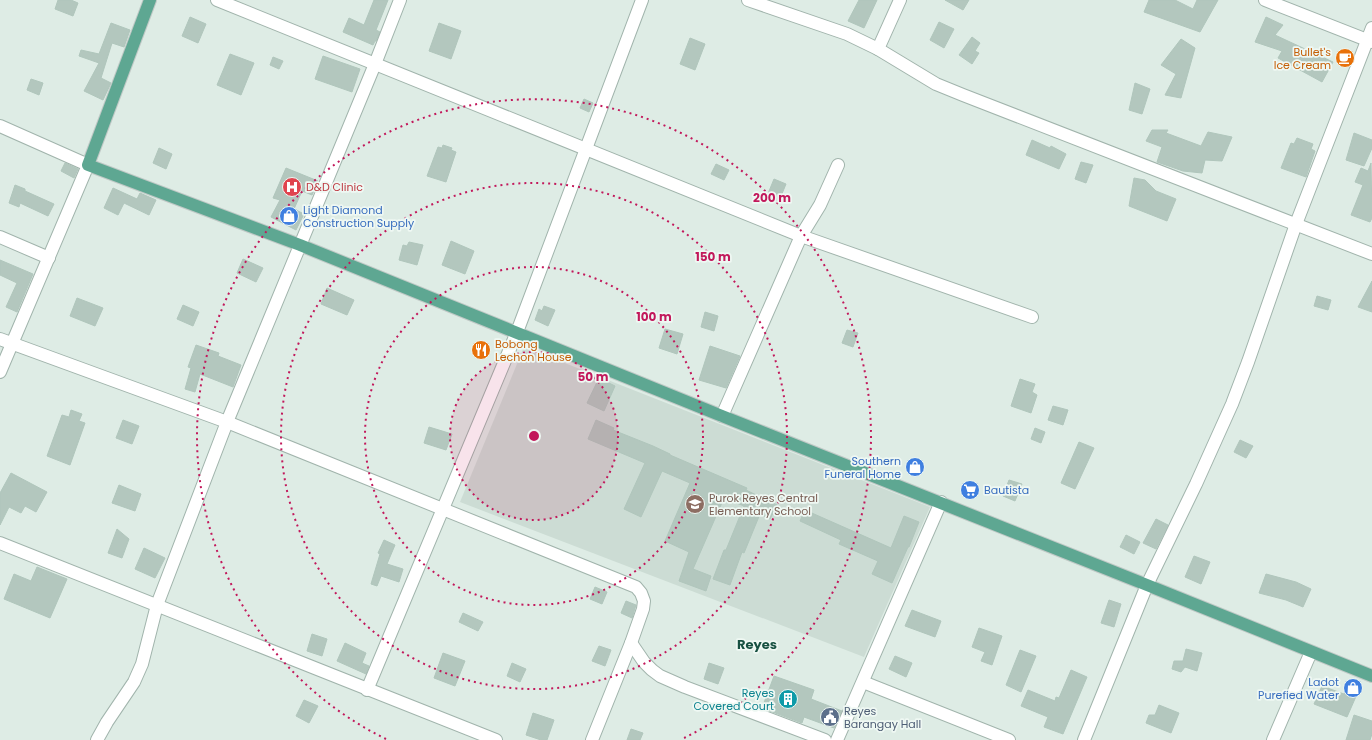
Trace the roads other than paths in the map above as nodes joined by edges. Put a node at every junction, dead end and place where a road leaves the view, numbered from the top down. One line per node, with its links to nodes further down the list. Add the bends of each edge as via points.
1 (150, 0): 14 (main road)
2 (217, 0): 11 (street)
3 (400, 0): 11 (street)
4 (642, 0): 13 (street)
5 (748, 0): 10 (street, via 847,34)
6 (900, 0): 10 (street)
7 (1265, 0): 9 (street)
8 (1372, 28): 9 (street)
9 (1370, 41): 16 (street)
10 (878, 48): 16 (street, via 936,84)
11 (375, 64): 13 (street); 19 (street)
12 (0, 126): 14 (street)
13 (585, 150): 17 (street); 23 (street)
14 (88, 165): 19 (main road); 21 (street)
15 (838, 165): 17 (street, via 820,205)
16 (1296, 224): 20 (street); 31 (street, via 1232,404)
17 (801, 236): 22 (street); 26 (street)
18 (0, 237): 21 (street)
19 (300, 245): 23 (main road); 27 (street)
20 (1372, 254)
21 (49, 258): 24 (street)
22 (1032, 317)
23 (517, 332): 26 (main road); 29 (street)
24 (6, 341): 25 (street); 27 (street)
25 (0, 372)
26 (722, 416): 28 (main road)
27 (226, 422): 29 (street); 32 (street)
28 (941, 502): 31 (main road); 36 (street)
29 (443, 509): 33 (street, via 636,587 644,601); 37 (street)
30 (0, 543): 32 (street)
31 (1147, 585): 34 (main road); 44 (street)
32 (157, 605): 37 (street); 38 (street, via 142,664 134,682)
33 (631, 643): 40 (street); 41 (street, via 644,662 660,676)
34 (1311, 652): 35 (main road); 45 (street)
35 (1372, 676)
36 (863, 682): 42 (street); 43 (street)
37 (367, 690): 39 (street)
38 (97, 740)
39 (496, 740)
40 (592, 740)
41 (825, 740)
42 (837, 740)
43 (1009, 740)
44 (1084, 740)
45 (1273, 740)

